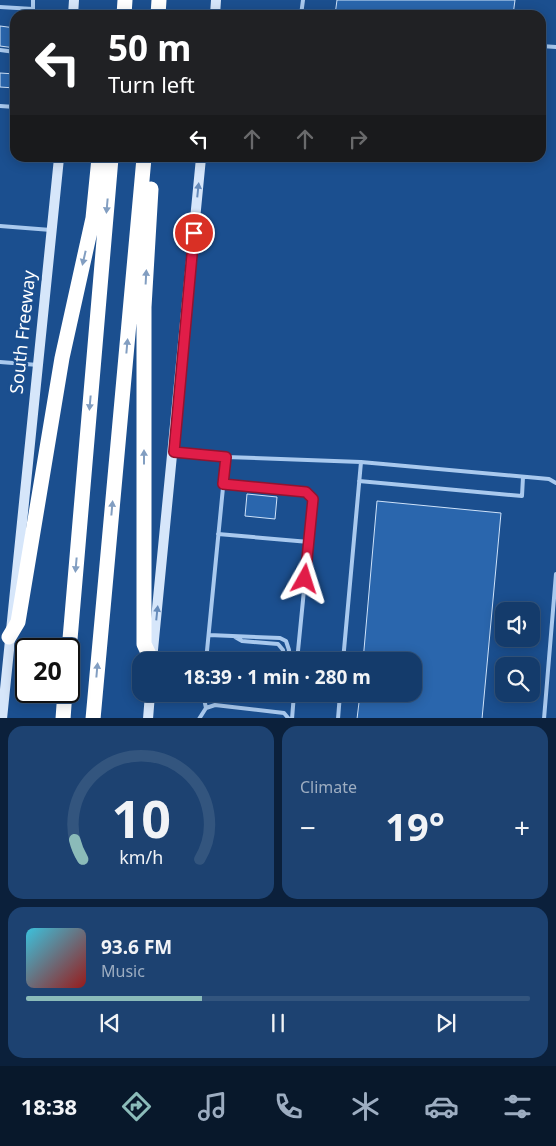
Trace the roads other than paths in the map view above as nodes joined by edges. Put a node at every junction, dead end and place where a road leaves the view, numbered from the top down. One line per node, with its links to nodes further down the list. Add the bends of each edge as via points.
1 (33, 0): 3 (lane)
2 (0, 7): 3 (lane)
3 (33, 9)
4 (59, 162): 11 (main road, South Freeway)
5 (99, 162): 26 (highway, one-way to 26, via 92,218 62,358 18,622)
6 (111, 162): 27 (highway, one-way to 27)
7 (144, 162): 43 (highway, one-way to 7)
8 (151, 162): 28 (highway, one-way to 8, via 144,644 144,307)
9 (201, 162): 14 (main road, one-way to 9)
10 (0, 226): 11 (lane)
11 (52, 230): 13 (main road, South Freeway)
12 (0, 362): 13 (lane)
13 (38, 364): 26 (main road, South Freeway)
14 (174, 452): 15 (lane); 29 (main road, one-way to 14)
15 (226, 457): 16 (lane); 20 (lane)
16 (361, 462): 17 (lane); 18 (lane)
17 (523, 477): 18 (lane, via 522,496); 19 (lane, via 549,479)
18 (359, 481): 34 (lane)
19 (556, 483)
20 (223, 484): 21 (lane); 22 (lane, via 311,494)
21 (218, 534): 22 (lane); 24 (lane)
22 (309, 542): 33 (lane)
23 (556, 574): 48 (lane)
24 (209, 635): 25 (lane); 30 (lane)
25 (233, 636): 31 (lane, via 242,641 278,644); 32 (lane, via 280,638 286,641)
26 (9, 637): 41 (main road, South Freeway)
27 (70, 638)
28 (148, 652)
29 (153, 652)
30 (207, 652)
31 (284, 652)
32 (288, 652)
33 (298, 652)
34 (344, 652)
35 (149, 702): 44 (main road)
36 (205, 702): 40 (lane)
37 (293, 702): 46 (lane)
38 (339, 702): 47 (lane)
39 (64, 703): 42 (highway)
40 (206, 708): 45 (lane); 46 (lane, via 215,705 284,713)
41 (2, 718)
42 (63, 718)
43 (93, 718)
44 (148, 718)
45 (199, 718)
46 (290, 718)
47 (338, 718)
48 (544, 718)

